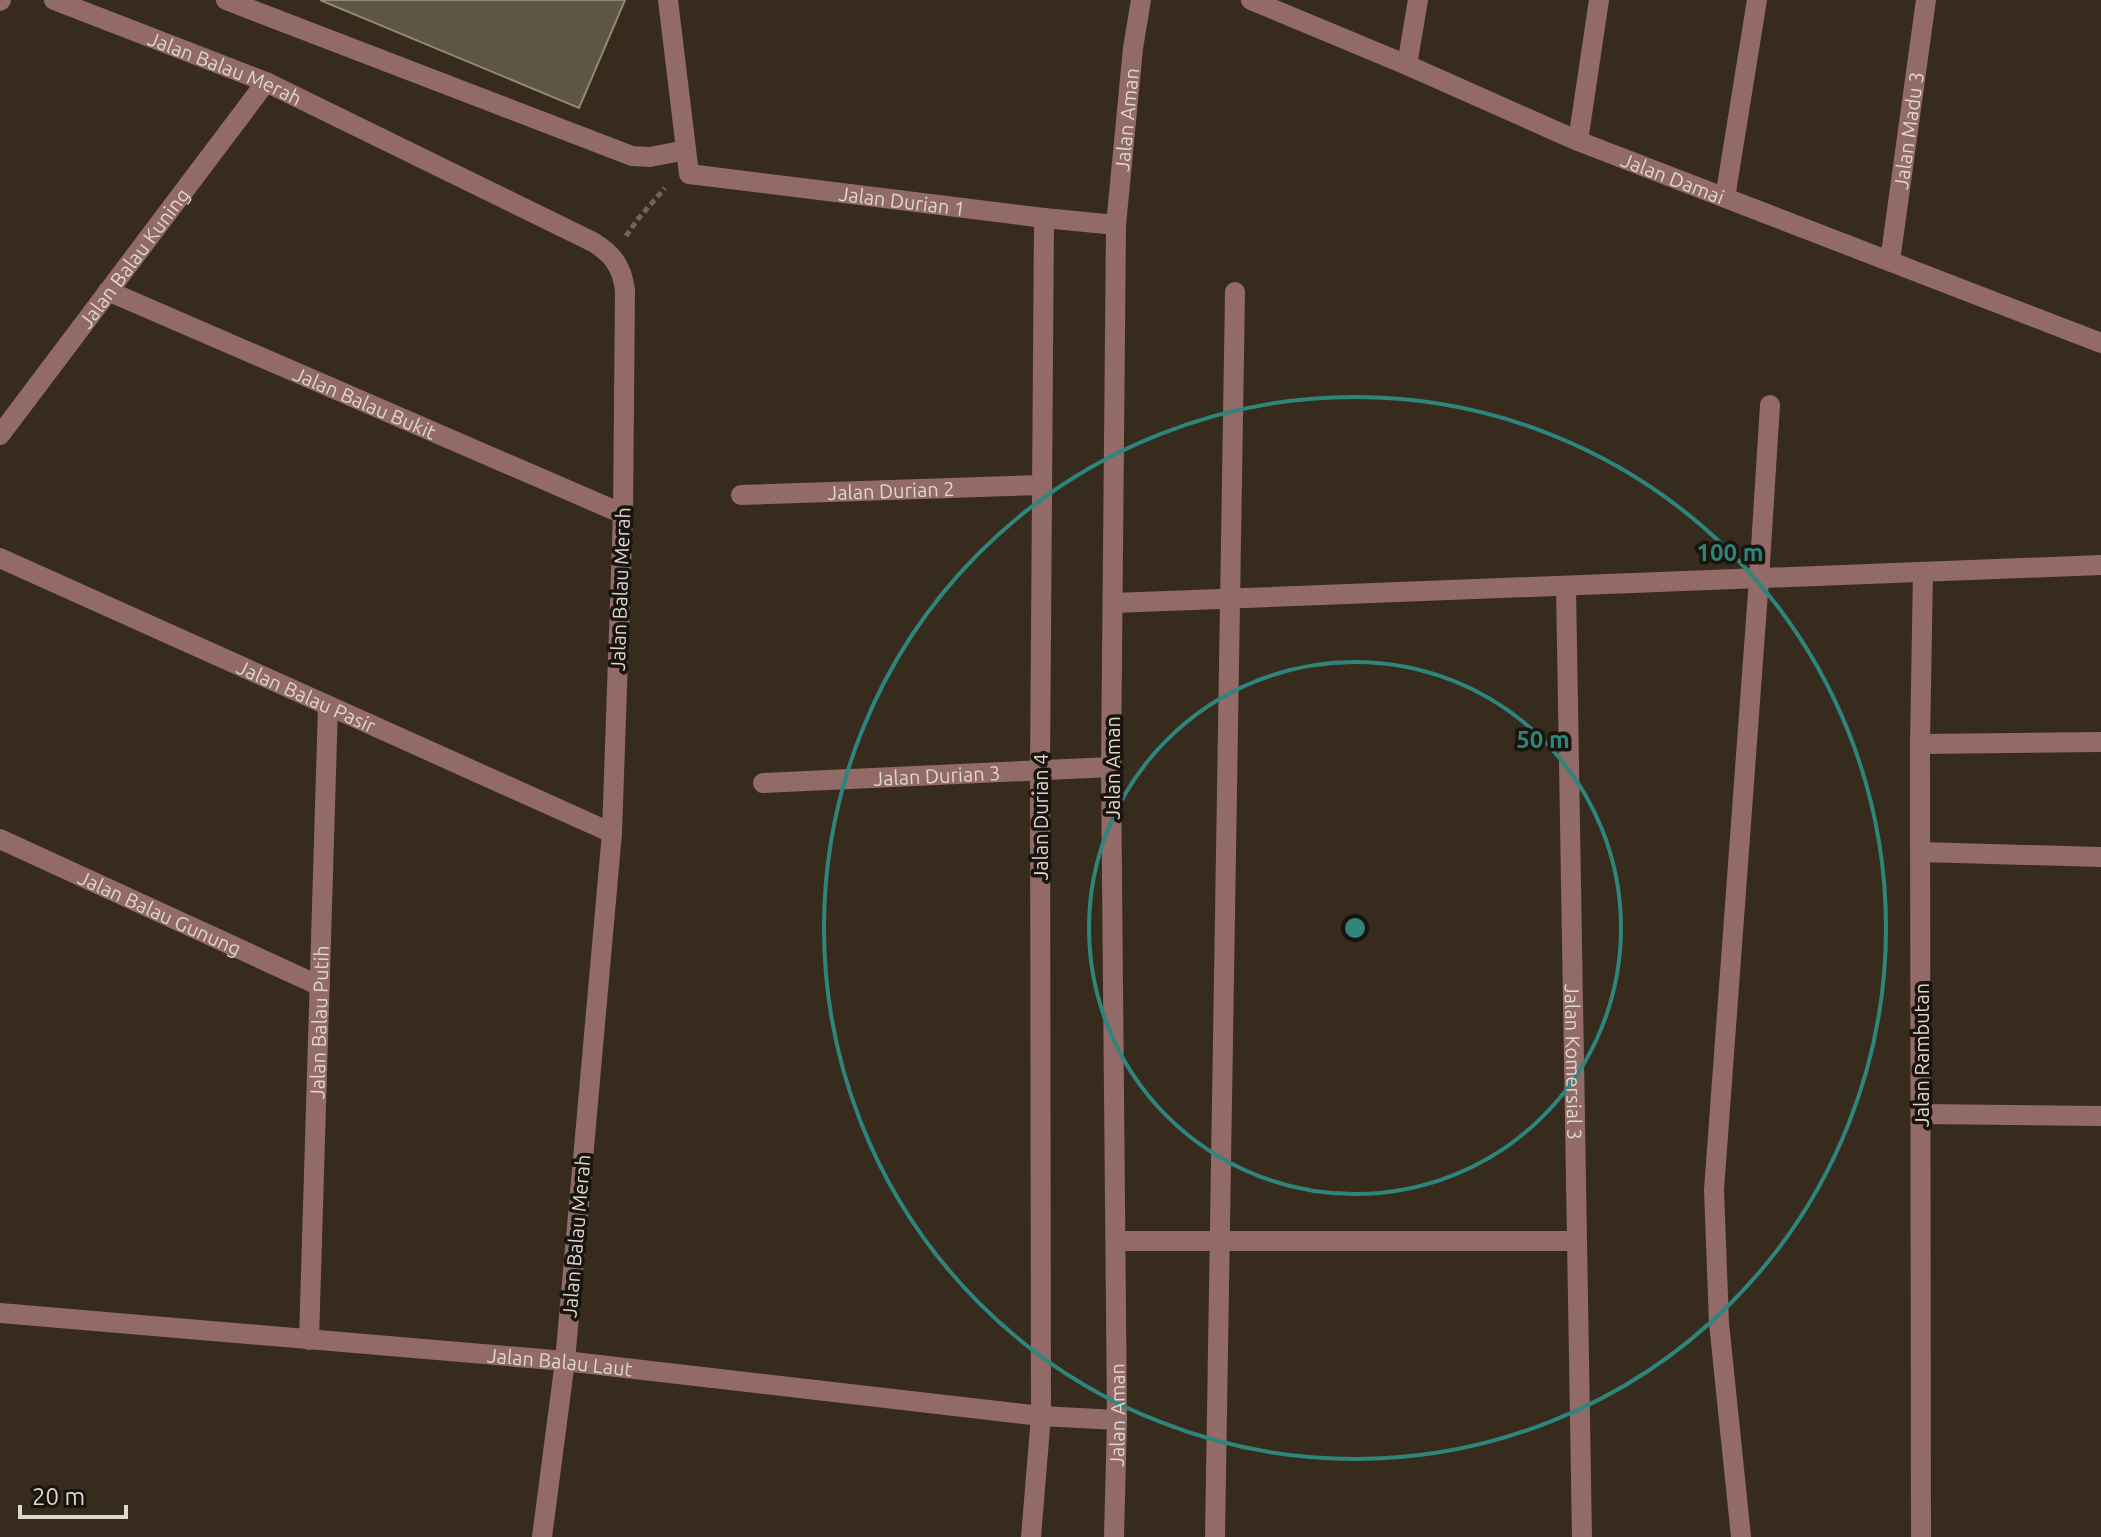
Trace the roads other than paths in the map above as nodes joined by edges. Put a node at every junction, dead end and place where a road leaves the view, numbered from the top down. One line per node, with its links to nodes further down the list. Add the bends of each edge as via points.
1 (54, 0): 11 (street, Jalan Balau Merah)
2 (226, 0): 13 (street, via 632,156)
3 (668, 0): 13 (street)
4 (1141, 0): 16 (street, Jalan Aman)
5 (1418, 0): 10 (street)
6 (1599, 0): 12 (street)
7 (1757, 0): 14 (street)
8 (1926, 0): 17 (street, Jalan Madu 3)
9 (1253, 1): 10 (street, Jalan Damai)
10 (1407, 65): 12 (street, Jalan Damai)
11 (266, 82): 18 (street, Jalan Balau Kuning); 25 (street, Jalan Balau Merah, via 593,242 618,263 625,290)
12 (1578, 141): 14 (street, Jalan Damai)
13 (686, 150): 15 (street, Jalan Durian 1, via 689,174)
14 (1725, 198): 17 (street, Jalan Damai)
15 (1044, 218): 16 (street, Jalan Durian 1); 23 (street, Jalan Durian 4)
16 (1116, 225): 32 (street, Jalan Aman)
17 (1890, 261): 20 (street, Jalan Damai)
18 (108, 291): 22 (street, Jalan Balau Kuning); 25 (street, Jalan Balau Bukit)
19 (1235, 292): 31 (street)
20 (2101, 343)
21 (1770, 405): 29 (street)
22 (0, 435)
23 (1041, 485): 24 (street, Jalan Durian 2); 37 (street, Jalan Durian 4)
24 (741, 495)
25 (623, 514): 39 (street, Jalan Balau Merah)
26 (0, 558): 33 (street, Jalan Balau Pasir)
27 (2101, 565): 28 (street)
28 (1923, 572): 29 (street); 35 (street, Jalan Rambutan)
29 (1759, 579): 30 (street); 59 (street, via 1714,1190 1719,1323)
30 (1566, 586): 31 (street); 48 (street, Jalan Komersial 3)
31 (1230, 599): 32 (street); 46 (street)
32 (1113, 603): 36 (street, Jalan Aman)
33 (328, 706): 39 (street, Jalan Balau Pasir); 43 (street, Jalan Balau Putih)
34 (2101, 742): 35 (street)
35 (1920, 744): 41 (street, Jalan Rambutan)
36 (1111, 767): 37 (street, Jalan Durian 3); 47 (street, Jalan Aman)
37 (1040, 769): 38 (street, Jalan Durian 3); 52 (street, Jalan Durian 4)
38 (763, 783)
39 (612, 833): 51 (street, Jalan Balau Merah)
40 (0, 839): 43 (street, Jalan Balau Gunung)
41 (1921, 852): 42 (street); 44 (street, Jalan Rambutan)
42 (2101, 857)
43 (320, 986): 50 (street, Jalan Balau Putih)
44 (1921, 1114): 45 (street); 60 (street, Jalan Rambutan)
45 (2101, 1116)
46 (1220, 1240): 47 (street); 48 (street); 57 (street)
47 (1116, 1241): 53 (street, Jalan Aman)
48 (1577, 1241): 58 (street, Jalan Komersial 3)
49 (0, 1313): 50 (street, Jalan Balau Laut)
50 (309, 1340): 51 (street, Jalan Balau Laut)
51 (565, 1361): 52 (street, Jalan Balau Laut); 54 (street, Jalan Balau Merah)
52 (1041, 1416): 53 (street, Jalan Balau Laut); 55 (street, Jalan Durian 4)
53 (1117, 1420): 56 (street, Jalan Aman)
54 (542, 1537)
55 (1031, 1537)
56 (1114, 1537)
57 (1215, 1537)
58 (1582, 1537)
59 (1741, 1537)
60 (1921, 1537)

